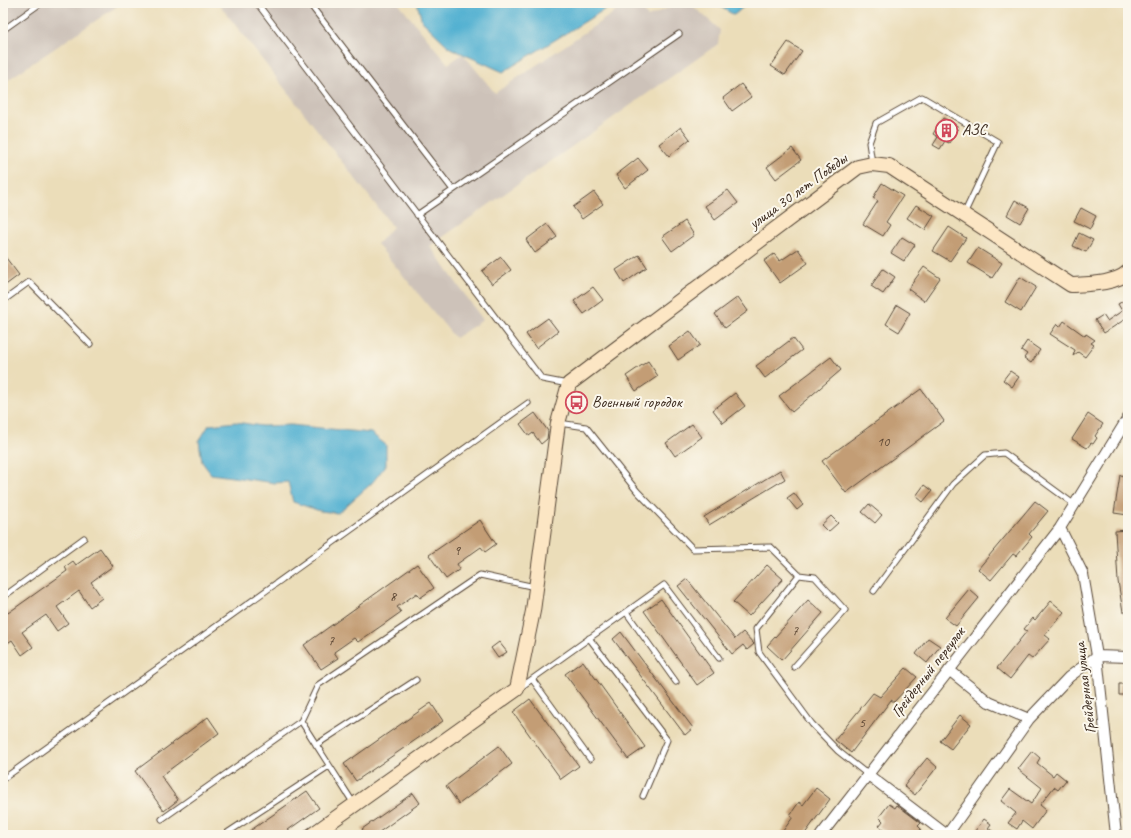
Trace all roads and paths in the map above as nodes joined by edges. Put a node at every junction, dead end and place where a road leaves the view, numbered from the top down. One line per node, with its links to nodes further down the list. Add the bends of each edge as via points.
1 (41, 3): 4 (lane)
2 (257, 3): 8 (lane)
3 (310, 3): 7 (lane)
4 (3, 30)
5 (679, 34): 7 (lane)
6 (872, 164): 9 (street, улица 30 лет Победы, via 889,166); 9 (lane, via 869,142 876,123 922,97 998,142); 13 (street, улица 30 лет Победы, via 858,166)
7 (453, 190): 8 (lane)
8 (417, 215): 13 (lane, via 542,379)
9 (963, 215): 10 (street, улица 30 лет Победы, via 1071,285 1098,283 1124,276)
10 (1128, 272)
11 (3, 301): 12 (lane, via 29,282)
12 (90, 344)
13 (569, 384): 16 (street)
14 (528, 404): 41 (lane)
15 (1128, 418): 17 (street)
16 (558, 423): 20 (lane, via 586,427 637,491 693,549 771,547); 21 (street)
17 (1075, 506): 18 (street); 22 (lane, via 1004,453 985,455 953,484)
18 (1060, 528): 26 (street, Грейдерная улица, via 1083,574); 30 (street, Грейдерный переулок)
19 (84, 538): 23 (lane)
20 (799, 575): 29 (lane, via 815,577 845,610); 40 (lane, via 756,629 759,652 812,724 838,751)
21 (537, 588): 34 (street); 36 (lane, via 480,575 318,685)
22 (874, 591)
23 (3, 597)
24 (626, 612): 25 (lane); 28 (lane, via 664,584); 33 (lane)
25 (589, 638): 31 (lane); 42 (lane, via 666,740)
26 (1097, 656): 27 (street); 35 (street, via 1069,677); 49 (street, Грейдерная улица)
27 (1128, 657)
28 (719, 658)
29 (794, 667)
30 (949, 670): 35 (street, via 989,702); 40 (street, Грейдерный переулок)
31 (532, 679): 34 (lane); 38 (lane)
32 (416, 680): 37 (lane)
33 (676, 682)
34 (517, 689): 43 (street)
35 (1029, 719): 48 (street)
36 (301, 721): 37 (lane); 44 (lane)
37 (316, 745): 39 (lane)
38 (590, 759)
39 (329, 766): 43 (lane); 45 (lane)
40 (867, 774): 47 (street, Грейдерный переулок); 48 (street)
41 (3, 779)
42 (643, 796)
43 (354, 805): 46 (street)
44 (162, 819)
45 (227, 833)
46 (312, 835)
47 (821, 835)
48 (947, 835)
49 (1116, 835)

